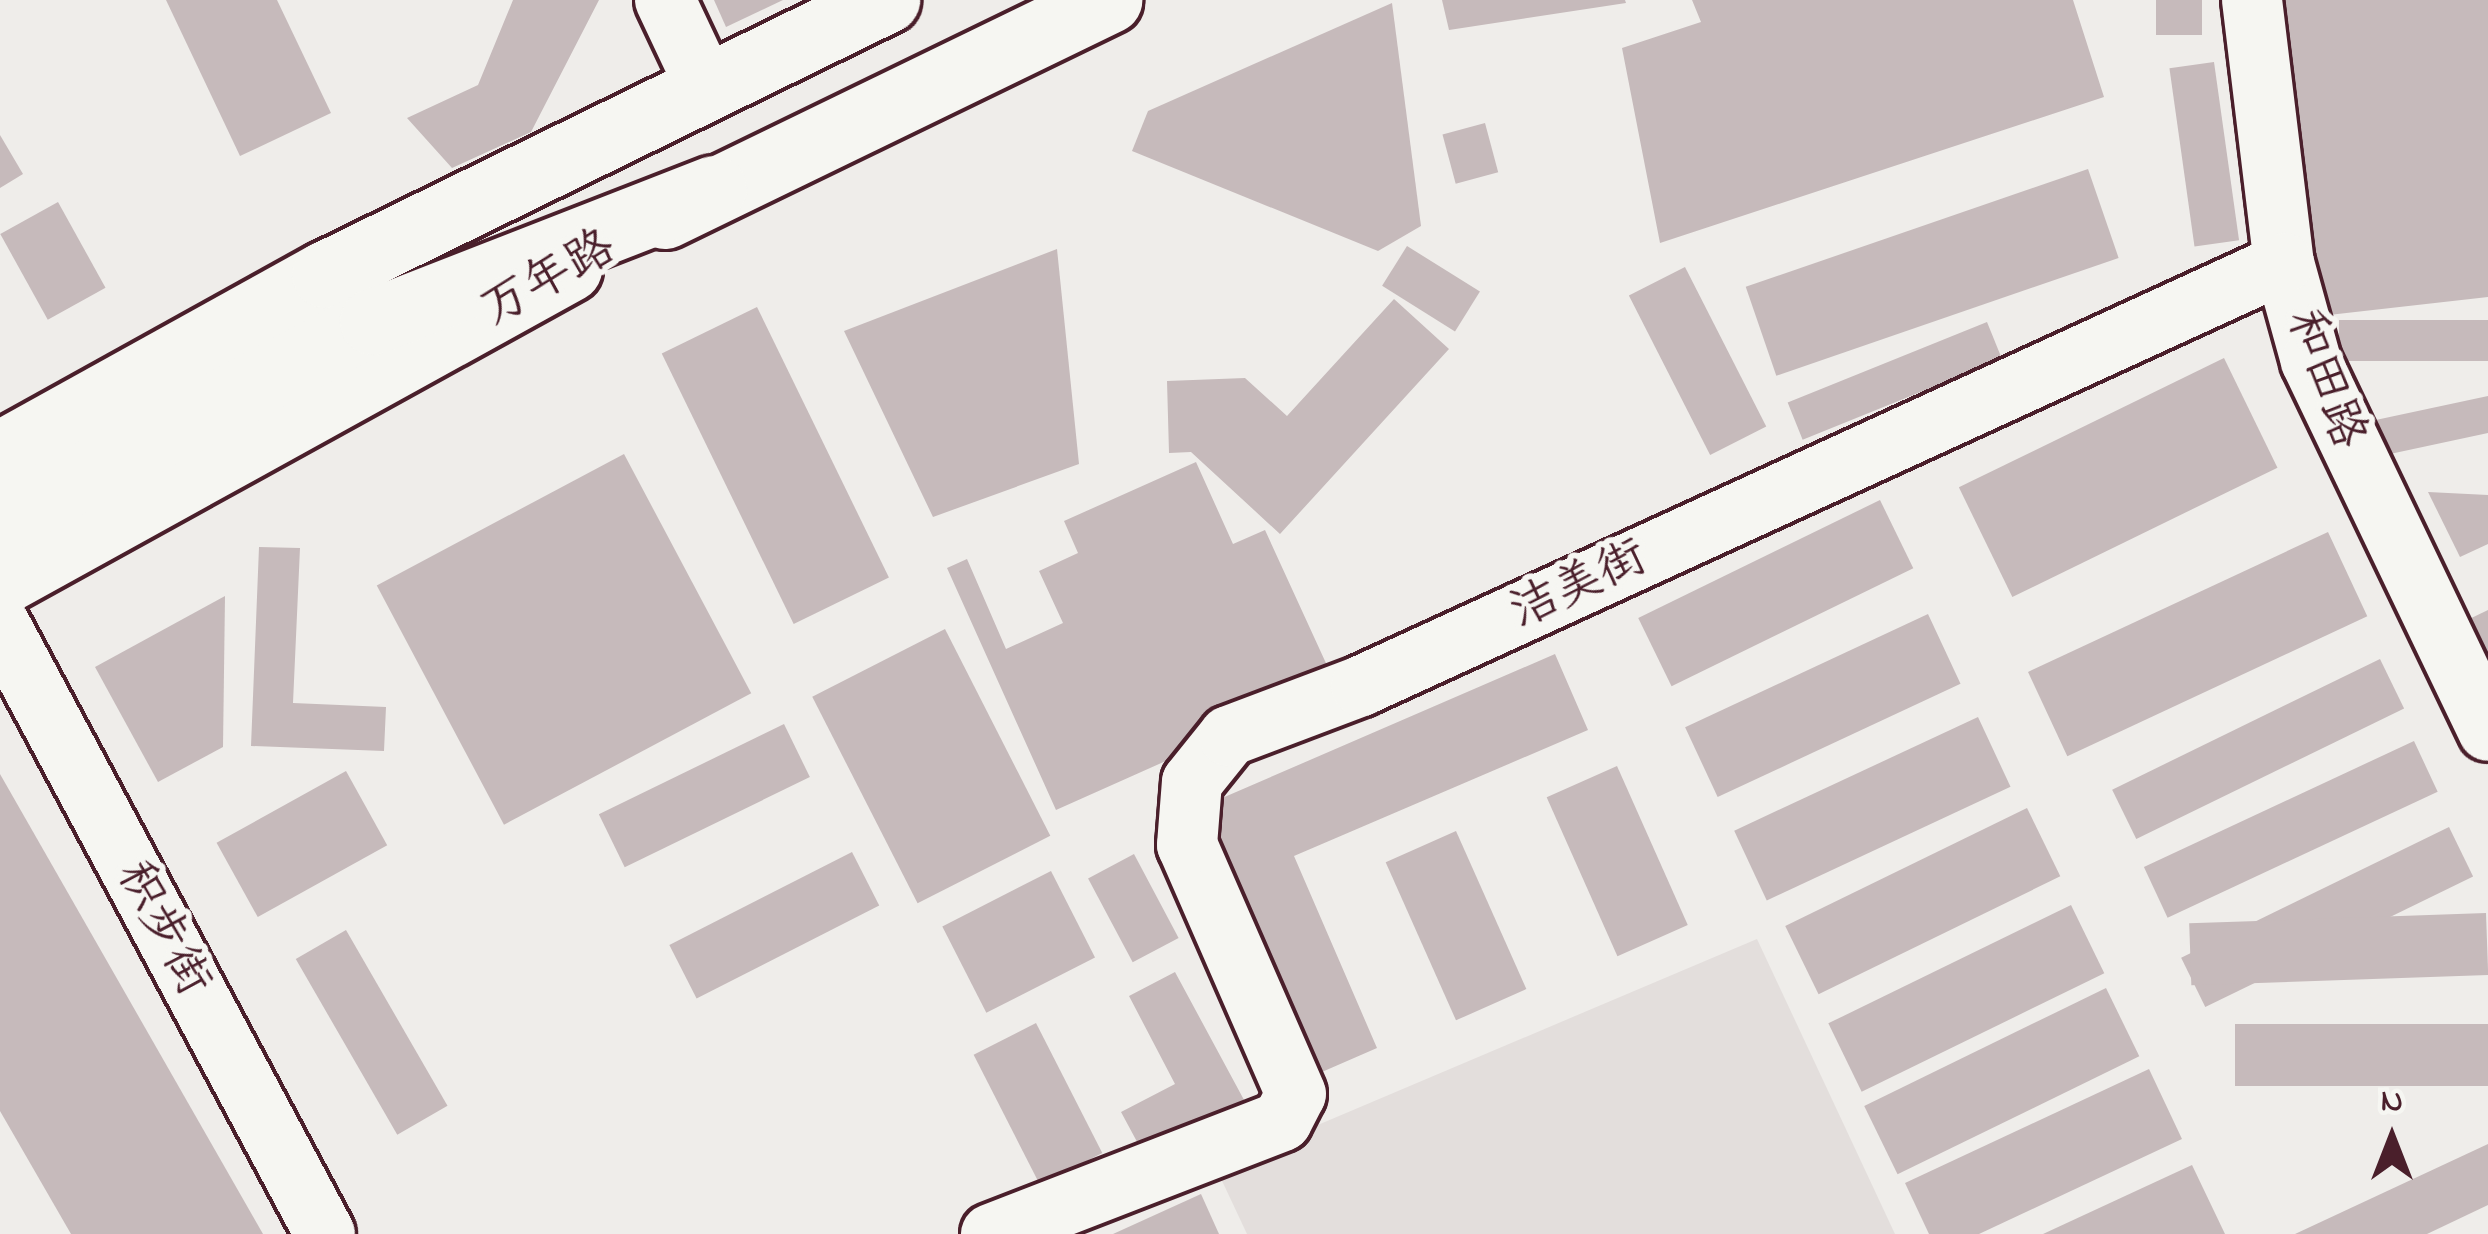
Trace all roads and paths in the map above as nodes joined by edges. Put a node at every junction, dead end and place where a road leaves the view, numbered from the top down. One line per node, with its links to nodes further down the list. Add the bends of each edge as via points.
1 (664, 0): 5 (street)
2 (887, 0): 5 (main road)
3 (1109, 0): 6 (main road, 万年路)
4 (2252, 0): 7 (street, 和田路)
5 (704, 83): 8 (main road)
6 (715, 189): 9 (main road, via 373,322); 10 (main road, 万年路)
7 (2284, 262): 12 (street, 和田路, via 2357,468); 14 (street, 洁美街, via 1228,736 1192,782 1187,845 1297,1094 1282,1121)
8 (0, 454)
9 (0, 521)
10 (0, 583)
11 (0, 625): 13 (street, 积步街)
12 (2488, 731)
13 (325, 1234)
14 (992, 1234)

